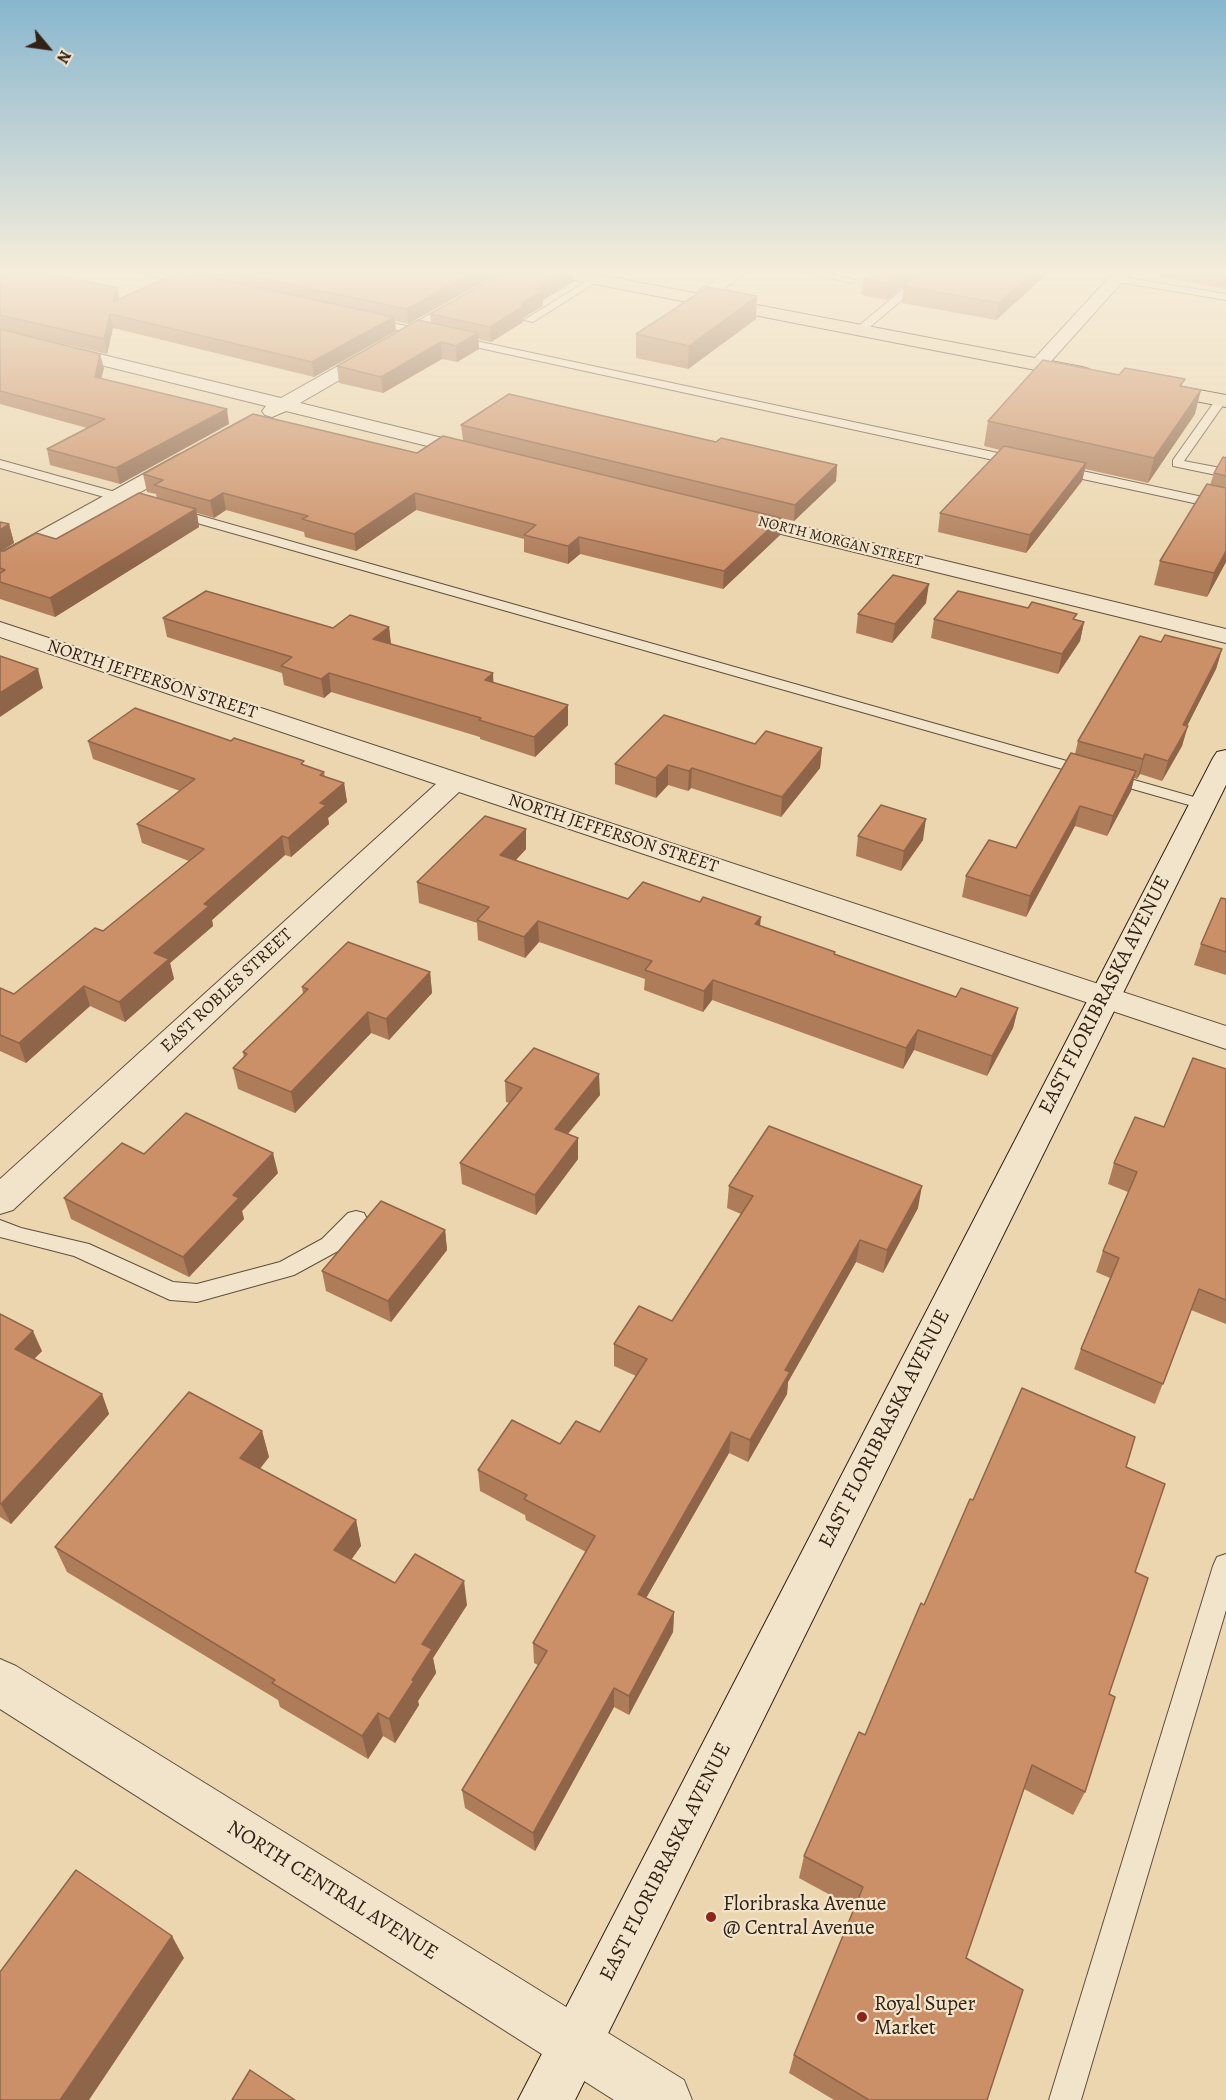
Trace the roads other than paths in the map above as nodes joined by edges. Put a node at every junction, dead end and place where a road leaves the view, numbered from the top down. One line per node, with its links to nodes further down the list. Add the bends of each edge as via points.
1 (137, 369): 8 (street)
2 (346, 369): 8 (street)
3 (590, 369): 14 (lane)
4 (1063, 369): 5 (main road)
5 (1096, 376)
6 (1142, 385): 7 (main road)
7 (1223, 401): 9 (lane)
8 (283, 405): 11 (street); 13 (street)
9 (1210, 416): 10 (lane); 17 (lane, via 1177,463)
10 (1226, 419)
11 (252, 422)
12 (200, 451): 18 (street)
13 (500, 458)
14 (1028, 463)
15 (0, 464): 18 (lane)
16 (1051, 468): 19 (lane)
17 (1226, 473)
18 (115, 496): 21 (street); 26 (lane)
19 (1226, 506)
20 (719, 512): 23 (street, NORTH MORGAN STREET)
21 (0, 562)
22 (0, 629): 25 (street, NORTH JEFFERSON STREET)
23 (1226, 636)
24 (1226, 758): 26 (street, EAST FLORIBRASKA AVENUE)
25 (455, 781): 27 (street, NORTH JEFFERSON STREET); 29 (street, EAST ROBLES STREET)
26 (1202, 804): 27 (street, EAST FLORIBRASKA AVENUE)
27 (1103, 997): 28 (street, NORTH JEFFERSON STREET); 34 (street, EAST FLORIBRASKA AVENUE)
28 (1226, 1038)
29 (0, 1200)
30 (356, 1219): 31 (lane, via 330,1245 286,1269 197,1293 170,1291 81,1250 19,1237)
31 (0, 1228)
32 (1226, 1566): 37 (lane)
33 (0, 1682): 34 (street, NORTH CENTRAL AVENUE)
34 (575, 2043): 35 (street, EAST FLORIBRASKA AVENUE); 36 (street, NORTH CENTRAL AVENUE)
35 (546, 2100)
36 (664, 2100)
37 (1065, 2100)

